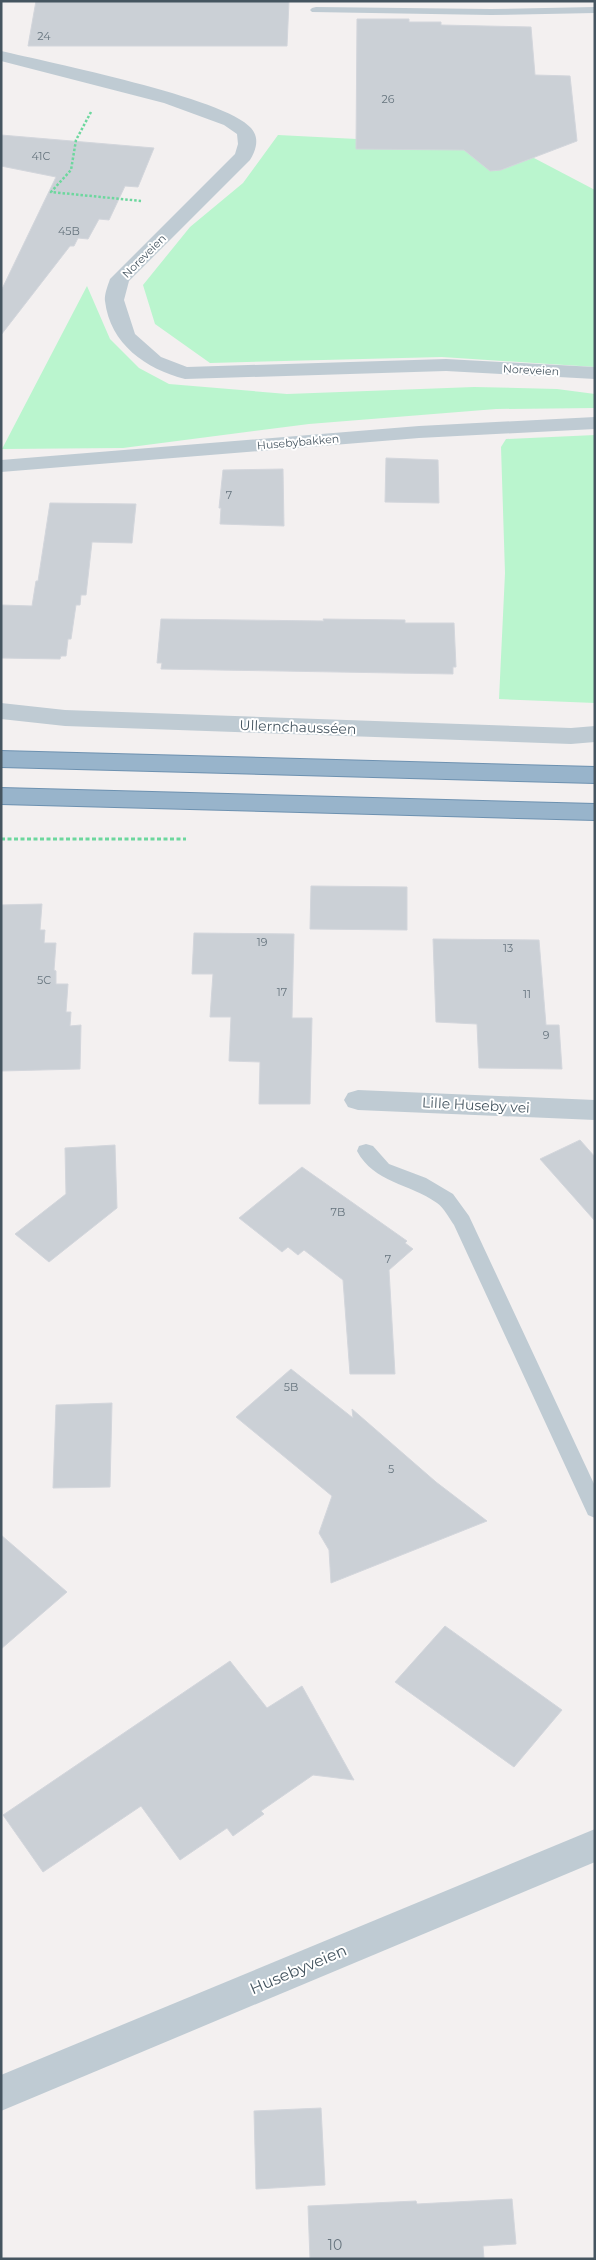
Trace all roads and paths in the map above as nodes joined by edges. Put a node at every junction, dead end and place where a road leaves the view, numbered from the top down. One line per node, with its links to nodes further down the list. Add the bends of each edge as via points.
1 (316, 10): 2 (lane)
2 (595, 10)
3 (1, 56): 6 (street, Noreveien, via 184,104 234,122 248,138 243,156 120,279 114,300 126,336 154,361 185,373 446,365)
4 (91, 111): 5 (path, via 76,140 71,170 51,192)
5 (141, 201)
6 (595, 373)
7 (595, 423): 8 (street, Husebybakken, via 419,432)
8 (1, 466)
9 (1, 711): 10 (street, Ullernchausséen, via 65,718 571,736)
10 (595, 734)
11 (1, 759): 12 (highway)
12 (595, 775)
13 (1, 796): 14 (highway)
14 (595, 812)
15 (358, 1100): 16 (street, Lille Huseby vei)
16 (595, 1110)
17 (366, 1151): 18 (lane, via 382,1169 419,1183 446,1199 462,1221)
18 (595, 1509)
19 (595, 1845): 20 (street, Husebyveien)
20 (1, 2093)

